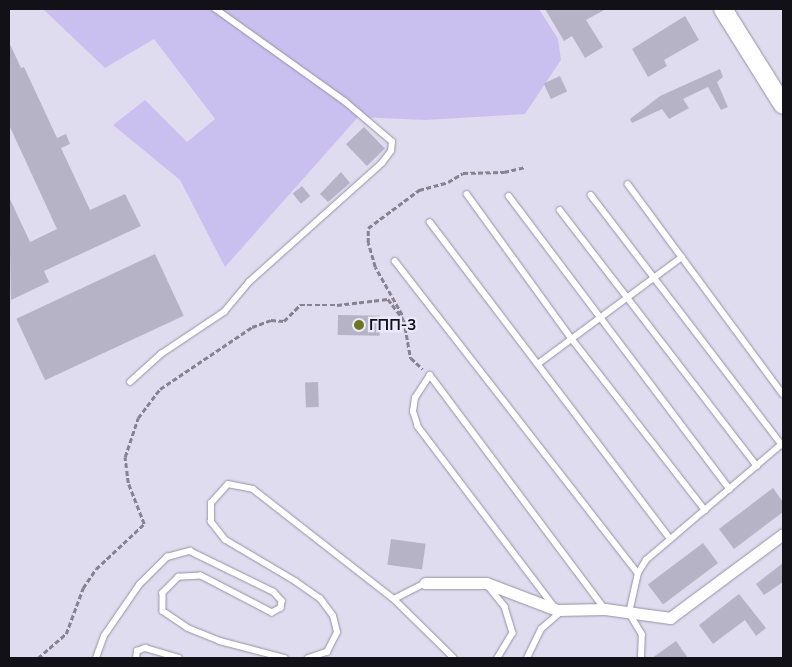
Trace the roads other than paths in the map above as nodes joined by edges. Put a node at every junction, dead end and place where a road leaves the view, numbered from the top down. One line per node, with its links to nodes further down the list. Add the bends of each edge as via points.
1 (215, 9): 17 (lane, via 345,102 392,142 391,151 364,180 249,282 224,312 161,354)
2 (728, 11): 3 (main road)
3 (783, 105)
4 (628, 184): 10 (lane)
5 (467, 194): 15 (lane)
6 (591, 195): 12 (lane)
7 (509, 196): 14 (lane)
8 (560, 210): 13 (lane)
9 (430, 222): 16 (lane)
10 (682, 257): 12 (lane); 18 (lane)
11 (395, 261): 25 (lane)
12 (656, 277): 13 (lane); 19 (lane)
13 (626, 298): 14 (lane); 20 (lane)
14 (601, 318): 15 (lane); 21 (lane)
15 (572, 339): 16 (lane); 22 (lane)
16 (538, 364): 24 (lane)
17 (130, 382)
18 (783, 394)
19 (782, 444): 20 (lane)
20 (757, 466): 21 (lane)
21 (730, 489): 22 (lane)
22 (706, 510): 24 (lane)
23 (783, 534): 32 (street, via 670,618)
24 (671, 539): 25 (lane, via 646,560)
25 (638, 573): 32 (lane)
26 (425, 582): 27 (street); 28 (lane)
27 (486, 583): 30 (street); 39 (lane, via 505,607 513,633)
28 (394, 599): 37 (lane, via 253,489 228,484 211,503 211,522 226,540 296,582 320,599 334,616 337,632 327,652); 38 (lane)
29 (605, 609): 30 (lane, via 430,375 415,398 418,427); 31 (street); 32 (street)
30 (557, 610): 31 (street)
31 (569, 610): 40 (lane, via 563,610 541,628)
32 (629, 613): 41 (lane, via 642,635)
33 (96, 658): 36 (lane, via 104,636 139,585 167,557 190,551 274,592 282,601 281,608 272,613 264,610 201,576 179,577 162,593 164,611 188,628 220,641)
34 (136, 658): 35 (lane, via 137,651 145,648)
35 (179, 658)
36 (285, 658)
37 (308, 658)
38 (454, 658)
39 (498, 658)
40 (527, 658)
41 (641, 658)

